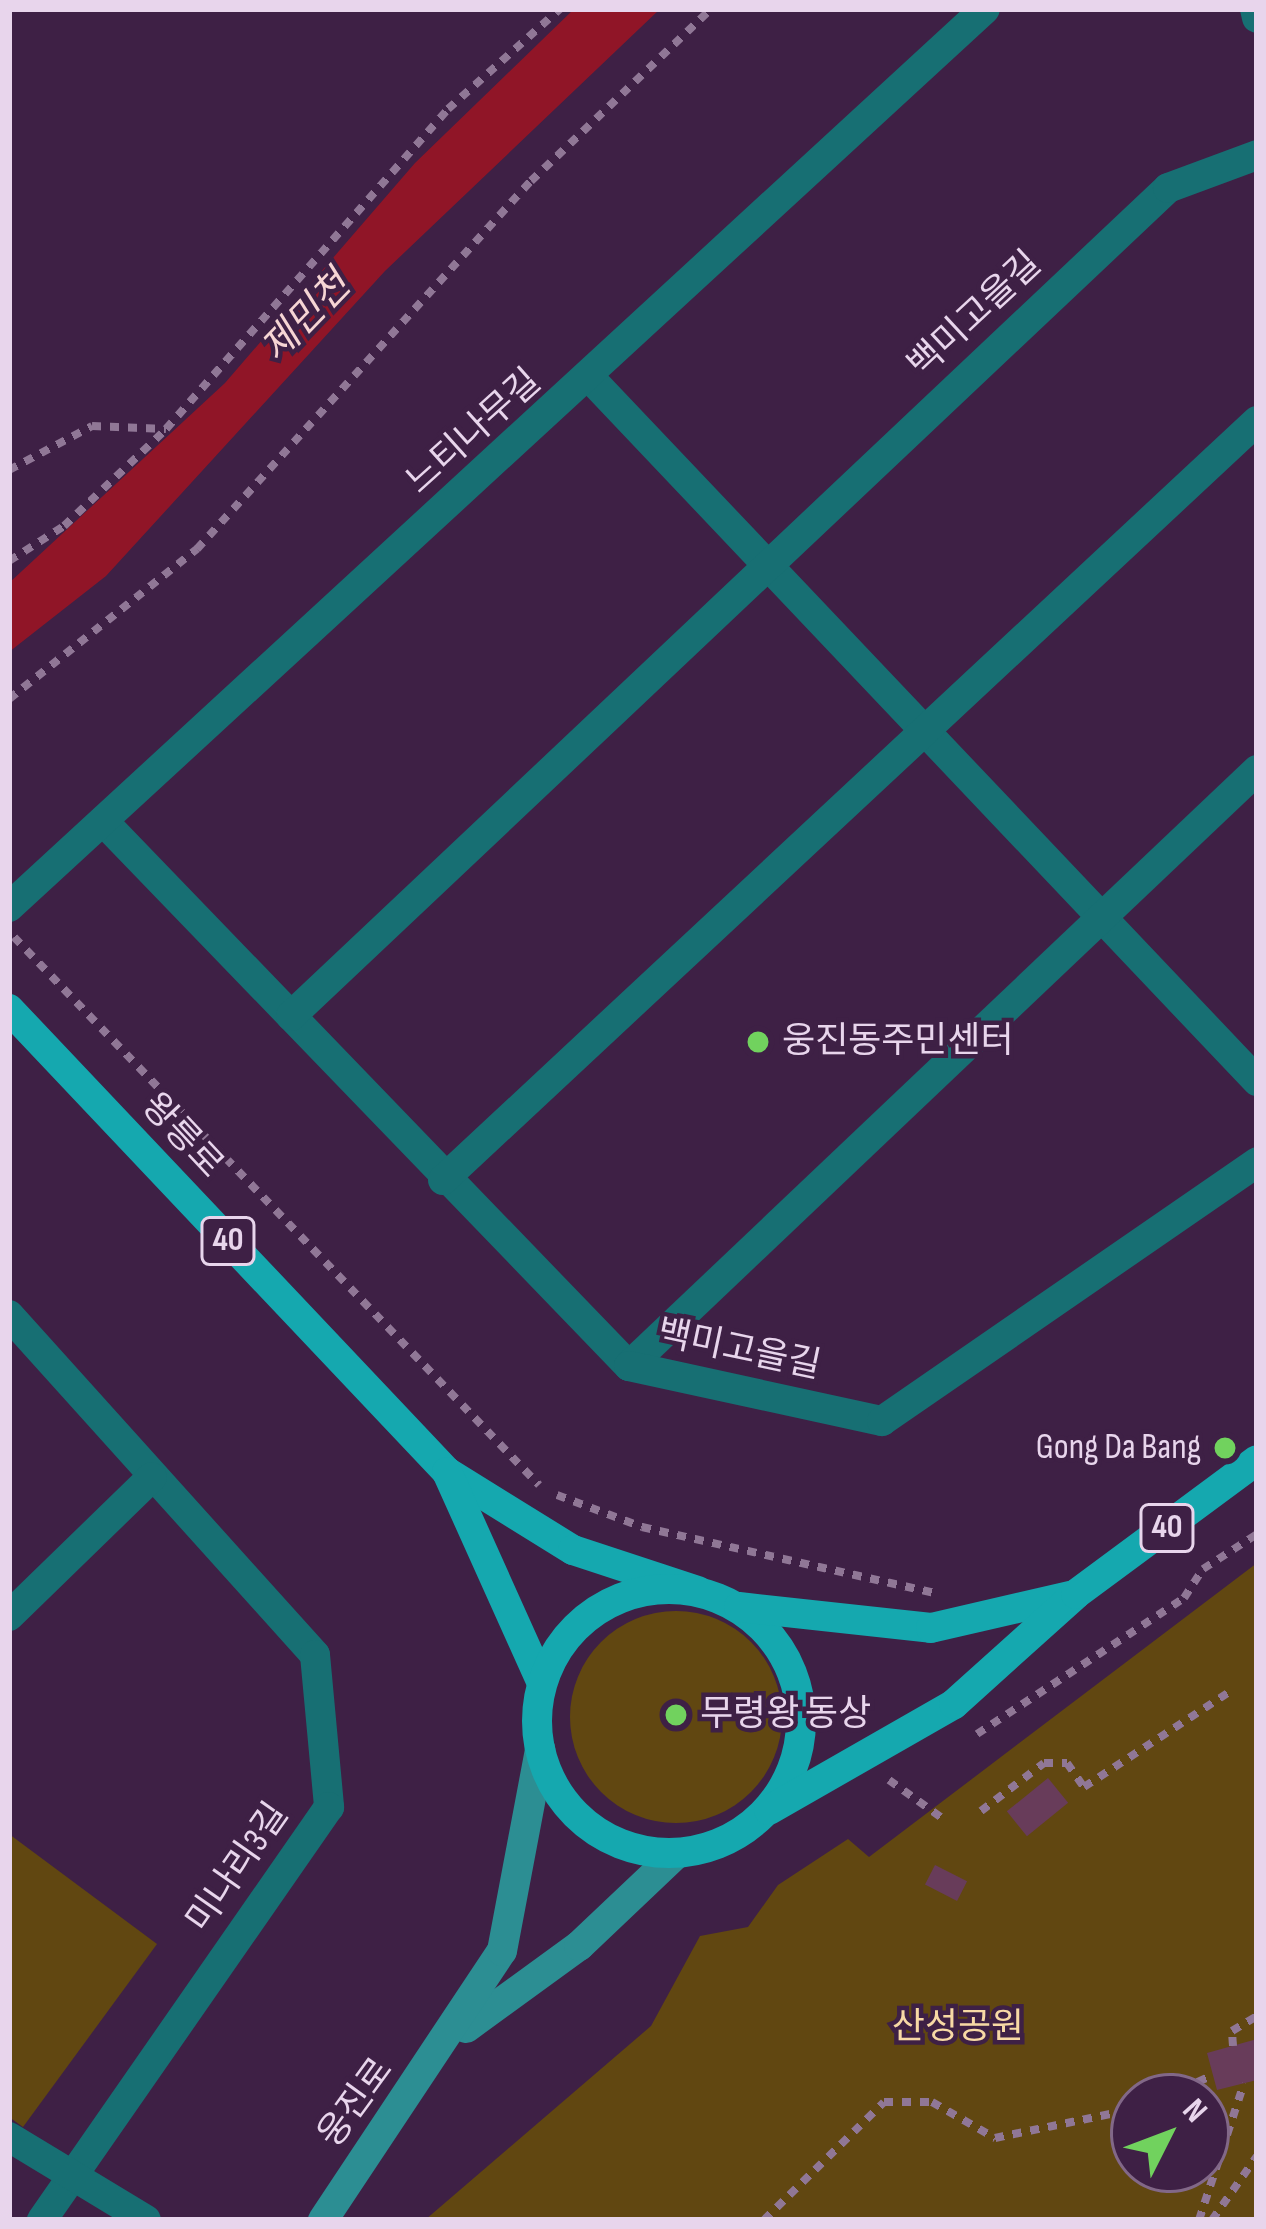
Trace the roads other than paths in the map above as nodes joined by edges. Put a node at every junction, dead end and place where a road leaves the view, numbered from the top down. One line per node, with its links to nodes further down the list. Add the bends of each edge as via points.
1 (985, 9): 5 (street, 느티나무길)
2 (1255, 9): 3 (street)
3 (1257, 18)
4 (1257, 155): 7 (street, 백미고을길, via 1168,188)
5 (591, 379): 7 (street); 10 (street, 느티나무길)
6 (1257, 422): 8 (street)
7 (766, 564): 8 (street); 14 (street, 백미고을길)
8 (923, 729): 12 (street); 17 (street)
9 (1257, 770): 12 (street, 백미고을길)
10 (104, 821): 11 (street, 느티나무길); 14 (street)
11 (9, 907)
12 (1100, 918): 15 (street); 19 (street, 백미고을길)
13 (9, 1009): 21 (main road, 왕릉로 / 40)
14 (291, 1016): 17 (street)
15 (1257, 1081)
16 (1257, 1162): 19 (street, 백미고을길, via 882,1421)
17 (442, 1180): 19 (street)
18 (9, 1316): 22 (street, 미나리3길)
19 (629, 1366)
20 (1257, 1460): 24 (main road, 40)
21 (447, 1472): 23 (main road, 40, via 573,1550); 27 (main road, 40)
22 (152, 1478): 26 (street); 33 (street, 미나리3길, via 315,1655 329,1808)
23 (698, 1591): 25 (main road, 40); 27 (main road, 40, via 619,1598 572,1633)
24 (1076, 1594): 25 (main road, 40, via 931,1628); 29 (main road, 40, via 954,1704 866,1763)
25 (737, 1606): 29 (main road, 40, via 791,1666 801,1704 800,1744)
26 (9, 1616)
27 (542, 1683): 28 (main road, 40)
28 (540, 1749): 30 (main road, via 553,1784 604,1837); 31 (main road, via 502,1951)
29 (769, 1810): 30 (main road, 40, via 711,1847)
30 (676, 1854): 31 (main road, via 579,1946)
31 (456, 2035): 36 (main road, 웅진로)
32 (9, 2137): 33 (street)
33 (66, 2178): 34 (street, 미나리3길); 35 (street)
34 (42, 2220)
35 (146, 2220)
36 (323, 2220)

